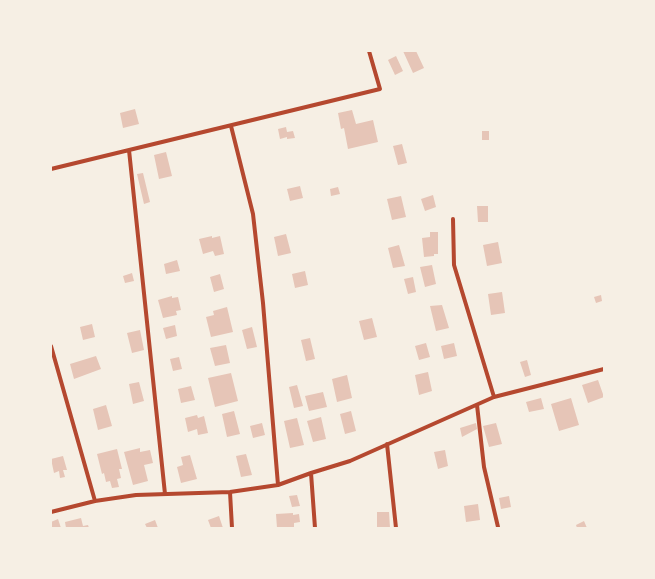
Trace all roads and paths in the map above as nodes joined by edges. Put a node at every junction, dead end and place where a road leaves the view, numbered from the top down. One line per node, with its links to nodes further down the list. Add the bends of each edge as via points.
1 (369, 51): 2 (street, via 380,89)
2 (231, 126): 3 (street); 12 (street, via 253,214)
3 (129, 150): 4 (street); 14 (street)
4 (51, 169)
5 (453, 219): 8 (street, via 454,265)
6 (51, 346): 15 (street)
7 (604, 369): 8 (street)
8 (494, 397): 9 (street)
9 (477, 404): 10 (street); 17 (street, via 484,467)
10 (387, 444): 11 (street, via 350,461); 20 (street)
11 (311, 473): 12 (street); 19 (street)
12 (278, 485): 13 (street)
13 (230, 492): 14 (street); 18 (street)
14 (165, 494): 15 (street)
15 (95, 501): 16 (street)
16 (51, 512)
17 (498, 527)
18 (232, 528)
19 (315, 528)
20 (396, 528)

